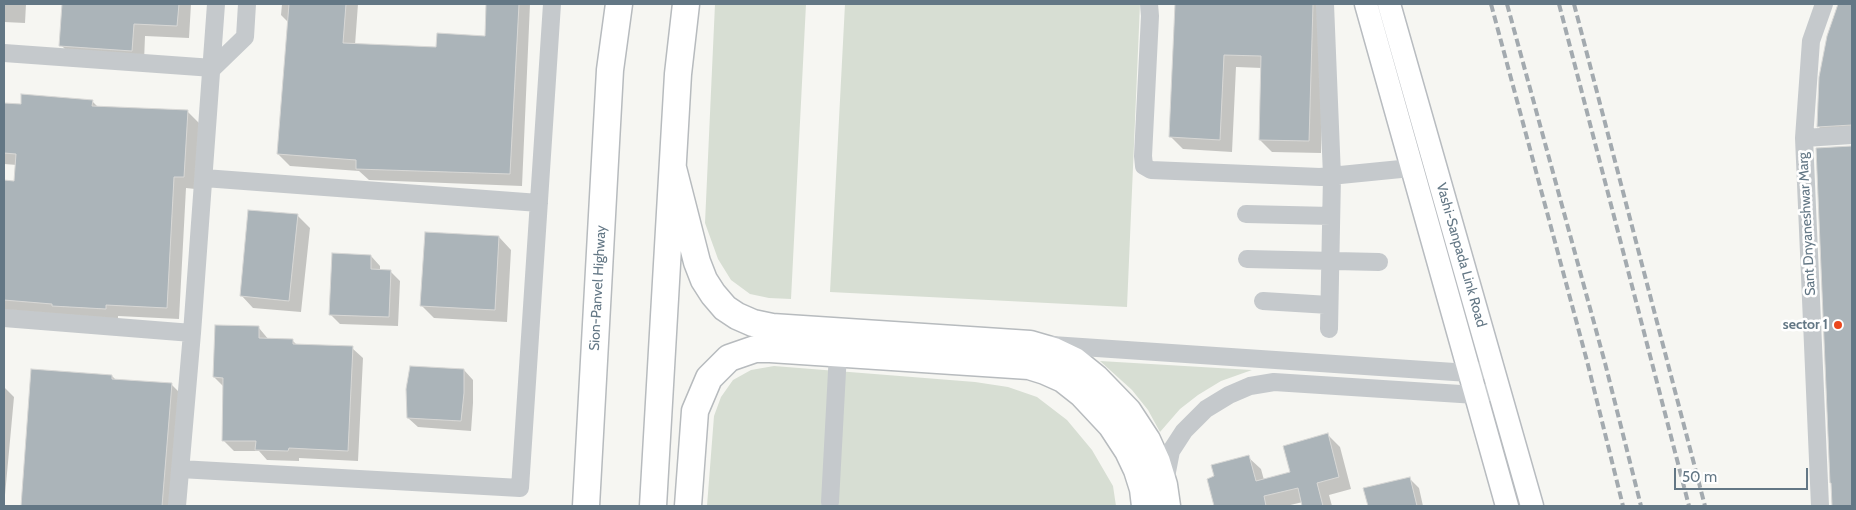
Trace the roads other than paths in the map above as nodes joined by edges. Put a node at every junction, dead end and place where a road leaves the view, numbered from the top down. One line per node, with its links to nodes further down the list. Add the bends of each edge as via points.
1 (216, 4): 14 (street)
2 (247, 4): 14 (street, via 245,37)
3 (552, 4): 23 (street)
4 (607, 4): 15 (highway)
5 (619, 4): 15 (highway)
6 (674, 4): 16 (highway)
7 (686, 4): 16 (highway)
8 (1149, 4): 21 (street, via 1144,166 1150,170)
9 (1325, 4): 21 (street)
10 (1366, 4): 20 (main road, Vashi-Sanpada Link Road)
11 (1389, 4): 36 (main road, Vashi-Sanpada Link Road)
12 (1824, 4): 18 (street, Sant Dnyaneshwar Marg, via 1812,41)
13 (4, 53): 14 (street)
14 (212, 68): 22 (street)
15 (610, 70): 43 (highway, Sion-Panvel Highway)
16 (678, 74): 19 (highway)
17 (1852, 135): 18 (street)
18 (1804, 138): 53 (street, Sant Dnyaneshwar Marg)
19 (673, 168): 35 (highway, via 704,280 725,308 737,316 772,327); 48 (highway)
20 (1411, 168): 21 (street); 37 (main road, Vashi-Sanpada Link Road)
21 (1332, 176): 25 (street)
22 (204, 178): 23 (street); 33 (street)
23 (539, 203): 41 (street, via 520,488)
24 (1246, 214): 25 (street)
25 (1331, 216): 27 (street)
26 (1247, 259): 27 (street)
27 (1330, 262): 28 (street); 30 (street)
28 (1379, 262)
29 (1263, 301): 30 (street)
30 (1329, 305): 32 (street)
31 (4, 318): 33 (street)
32 (1329, 330)
33 (192, 333): 41 (street)
34 (838, 353): 35 (highway); 45 (street); 49 (highway, via 755,349 729,358 718,367 709,378 695,411)
35 (1029, 355): 37 (street); 44 (highway, via 1054,351 1075,362 1110,392 1147,440 1157,462); 50 (highway, via 1082,394 1111,425 1137,470)
36 (1493, 368): 37 (street); 38 (main road, Vashi-Sanpada Link Road)
37 (1469, 373): 39 (main road, Vashi-Sanpada Link Road)
38 (1499, 390): 39 (street); 40 (main road, Vashi-Sanpada Link Road)
39 (1476, 395): 42 (main road, Vashi-Sanpada Link Road); 44 (street, via 1274,382 1250,386 1206,409 1184,431 1171,451)
40 (1520, 463): 42 (main road); 52 (main road, Vashi-Sanpada Link Road)
41 (180, 469): 46 (street)
42 (1496, 470): 51 (main road, Vashi-Sanpada Link Road)
43 (587, 494): 47 (highway, Sion-Panvel Highway)
44 (1165, 496)
45 (830, 502)
46 (177, 506)
47 (580, 506)
48 (653, 506)
49 (688, 506)
50 (1145, 506)
51 (1507, 506)
52 (1532, 506)
53 (1820, 506)

